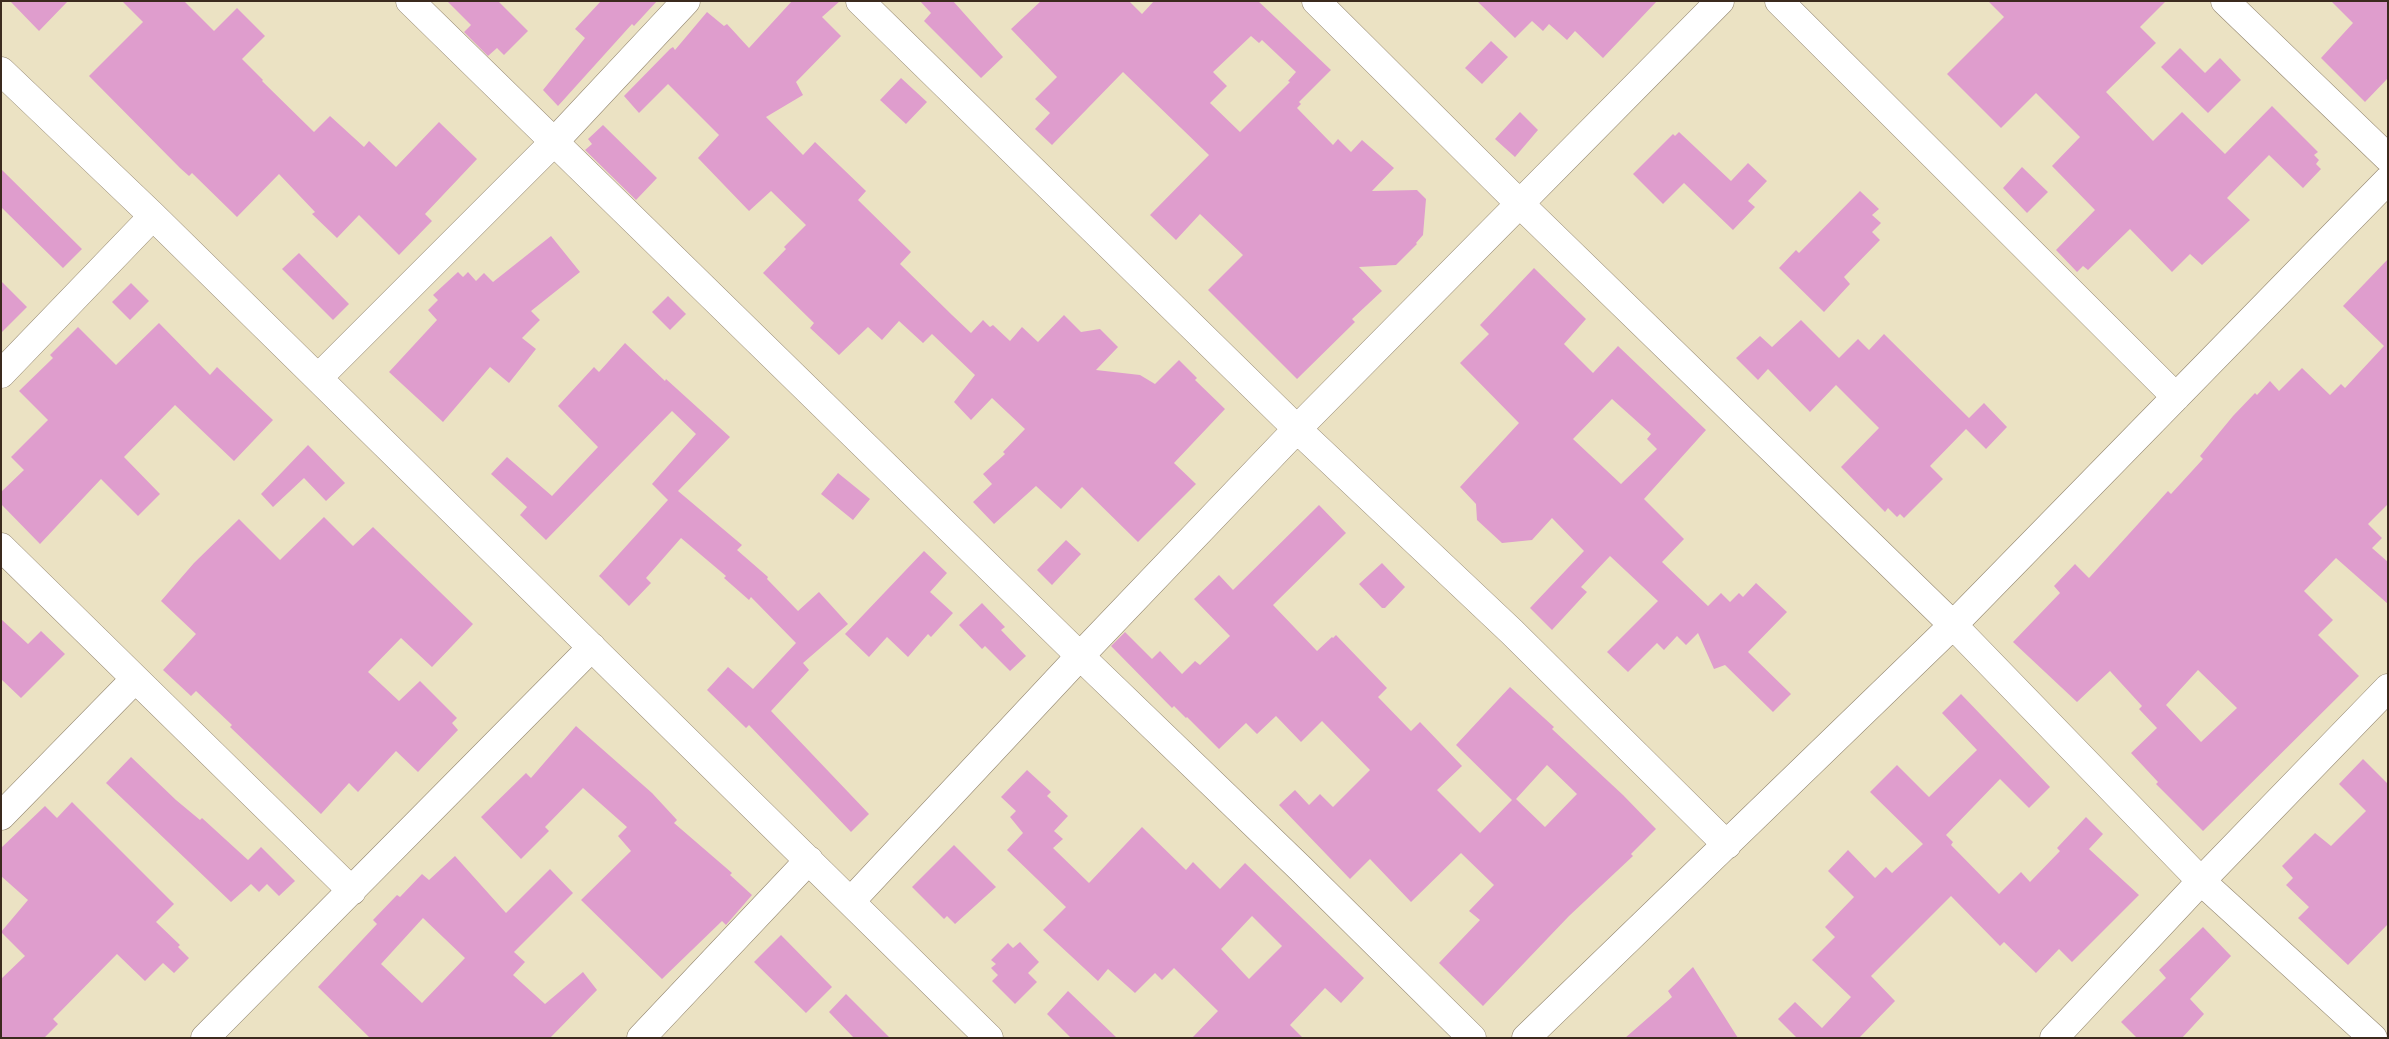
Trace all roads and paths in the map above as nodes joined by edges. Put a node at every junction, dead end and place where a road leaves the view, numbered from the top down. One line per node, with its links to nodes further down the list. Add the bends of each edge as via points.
1 (410, 1): 9 (street)
2 (686, 1): 9 (street)
3 (860, 1): 17 (street)
4 (1316, 1): 12 (street)
5 (1720, 1): 12 (street)
6 (1779, 1): 16 (street)
7 (2225, 1): 10 (street)
8 (1, 71): 13 (street)
9 (555, 141): 15 (street); 21 (street)
10 (2388, 158)
11 (2388, 180): 16 (street)
12 (1520, 204): 17 (street); 19 (street)
13 (152, 216): 14 (street); 15 (street)
14 (1, 374)
15 (318, 378): 20 (street)
16 (2176, 397): 19 (street)
17 (1297, 429): 21 (street); 25 (street, via 1512,632)
18 (1, 547): 22 (street)
19 (1954, 625): 25 (street); 27 (street)
20 (592, 647): 26 (street); 28 (street)
21 (1080, 656): 29 (street); 33 (street)
22 (135, 679): 24 (street); 28 (street)
23 (2388, 688): 27 (street)
24 (1, 816)
25 (1727, 845): 34 (street)
26 (809, 860): 29 (street); 31 (street)
27 (2202, 880): 35 (street); 36 (street)
28 (352, 892): 30 (street)
29 (851, 901): 32 (street)
30 (205, 1038)
31 (641, 1038)
32 (990, 1038)
33 (1472, 1038)
34 (1526, 1038)
35 (2054, 1038)
36 (2373, 1038)

